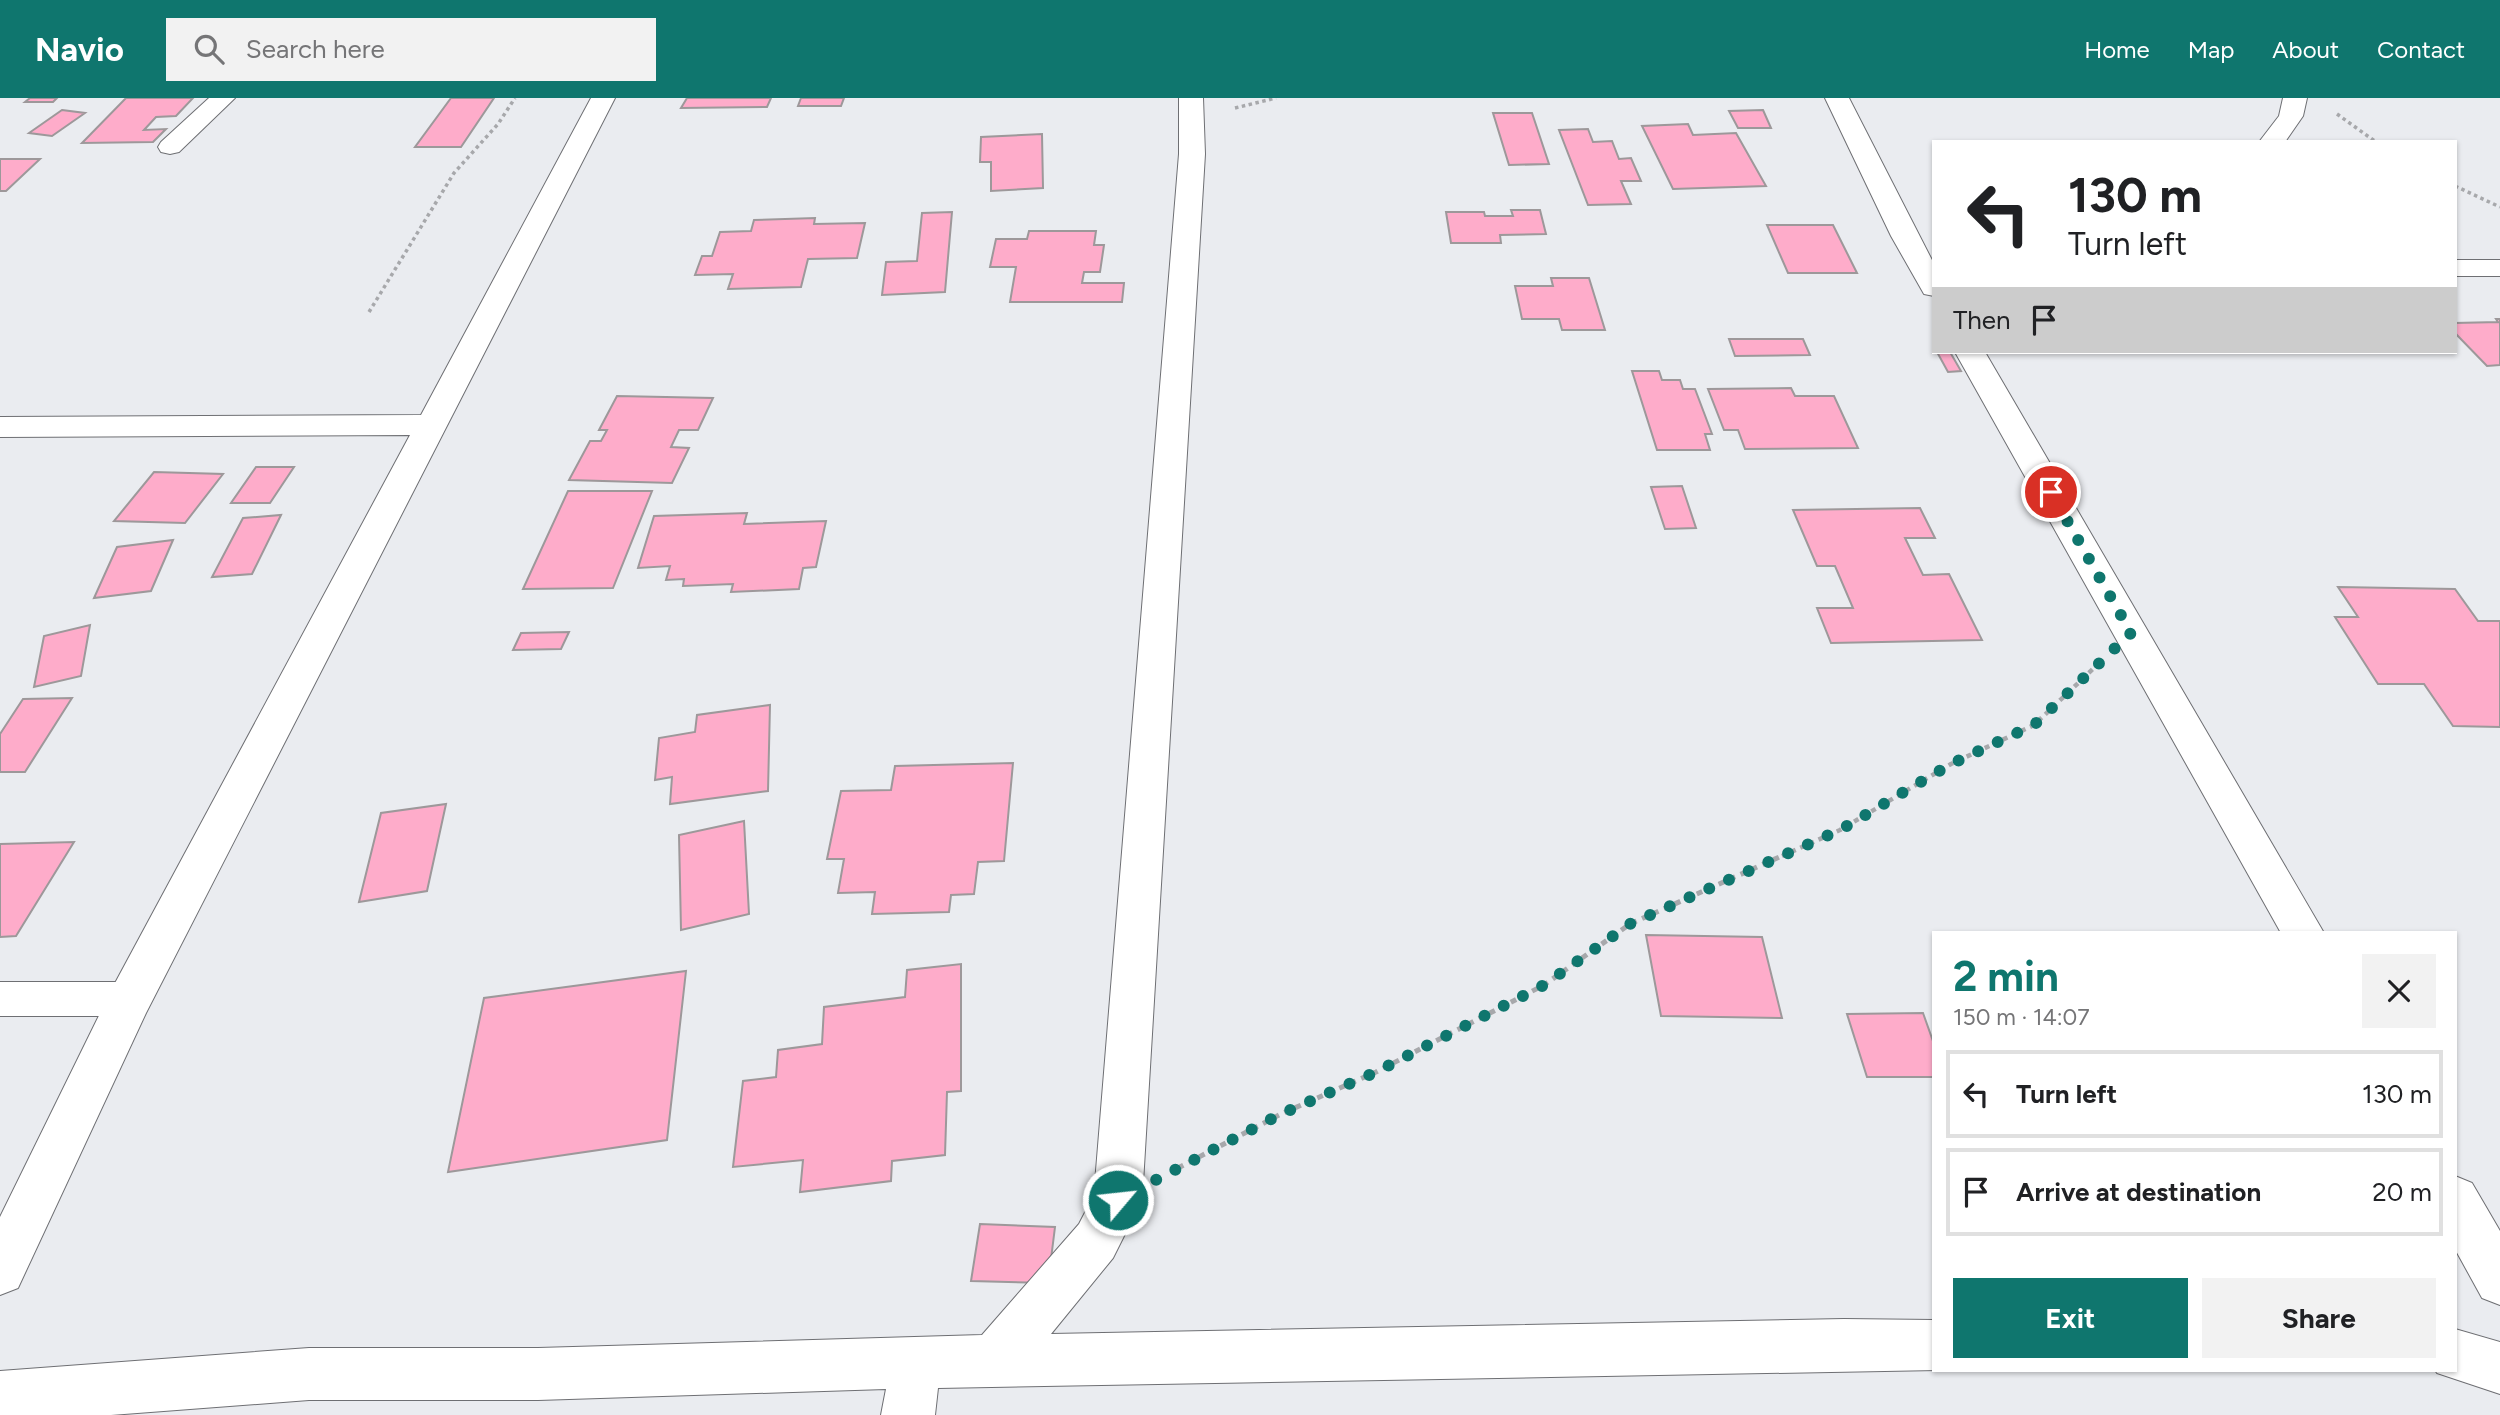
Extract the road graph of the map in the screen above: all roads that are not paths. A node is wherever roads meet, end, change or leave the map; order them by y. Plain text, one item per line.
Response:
1 (223, 98) edge
2 (603, 98) edge
3 (1191, 98) edge
4 (1837, 98) edge
5 (2295, 98) edge
6 (2272, 140) edge
7 (170, 147) dead end
8 (1904, 236) junction
9 (1932, 242) edge
10 (2457, 268) edge
11 (2500, 268) edge
12 (1932, 285) edge
13 (1971, 354) edge
14 (431, 425) junction
15 (0, 427) edge
16 (2302, 931) edge
17 (0, 999) edge
18 (130, 999) junction
19 (2457, 1204) edge
20 (0, 1270) edge
21 (2500, 1280) edge
22 (1932, 1346) edge
23 (2457, 1357) edge
24 (995, 1361) junction
25 (916, 1362) junction
26 (2500, 1368) edge
27 (0, 1398) edge
28 (908, 1415) edge

1 - 7 street
2 - 14 street
3 - 24 street
4 - 8 street
5 - 6 street
8 - 9 street
8 - 12 street
10 - 11 street
13 - 16 street
14 - 15 street
14 - 18 street
17 - 18 lane
18 - 20 street
19 - 21 street
22 - 24 street
23 - 26 street
24 - 25 street
25 - 27 street
25 - 28 street

